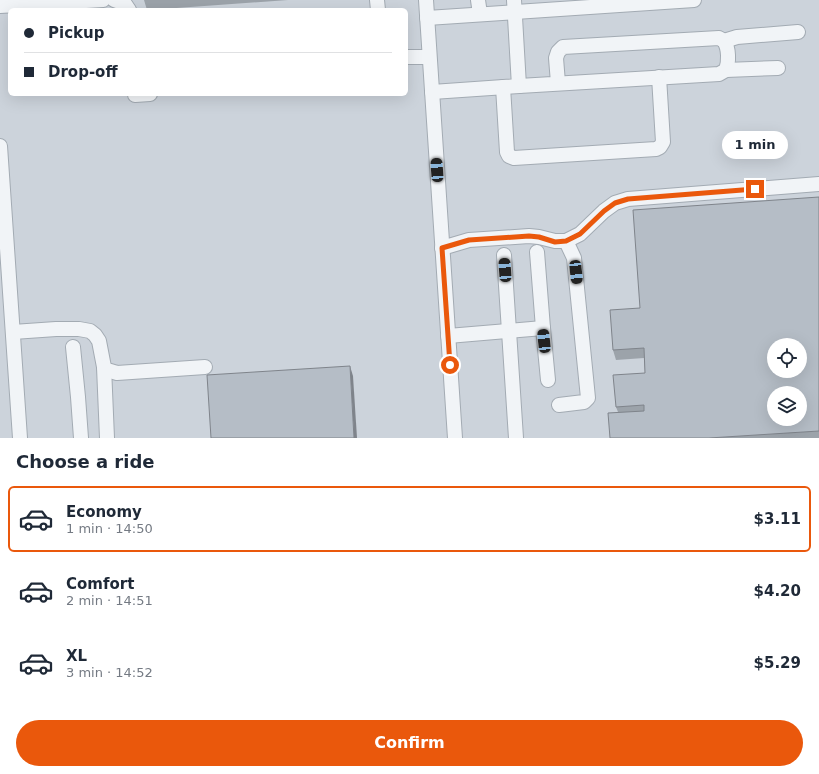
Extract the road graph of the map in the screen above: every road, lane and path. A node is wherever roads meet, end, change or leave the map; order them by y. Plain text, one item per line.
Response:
1 (103, 0) edge
2 (114, 0) edge
3 (426, 0) edge
4 (694, 0) edge
5 (0, 6) edge
6 (515, 6) edge
7 (479, 7) edge
8 (128, 8) edge
9 (427, 18) junction
10 (798, 32) dead end
11 (721, 39) junction
12 (408, 57) edge
13 (429, 57) junction
14 (778, 68) dead end
15 (726, 70) junction
16 (659, 77) junction
17 (558, 83) junction
18 (520, 86) junction
19 (503, 87) junction
20 (432, 92) junction
21 (0, 146) edge
22 (819, 184) edge
23 (566, 241) junction
24 (442, 248) junction
25 (537, 252) dead end
26 (504, 255) dead end
27 (543, 328) junction
28 (509, 330) junction
29 (12, 332) junction
30 (448, 336) junction
31 (73, 347) dead end
32 (205, 367) dead end
33 (104, 368) junction
34 (548, 380) dead end
35 (559, 406) dead end
36 (20, 438) edge
37 (81, 438) edge
38 (107, 438) edge
39 (455, 438) edge
40 (516, 438) edge

1 - 5 lane
2 - 8 lane
3 - 9 lane
4 - 6 lane
6 - 7 lane
6 - 18 lane
7 - 9 lane
9 - 13 lane
10 - 11 lane
11 - 15 lane
11 - 17 lane
12 - 13 lane
13 - 20 lane
14 - 15 lane
15 - 16 lane
16 - 17 lane
16 - 19 lane
17 - 18 lane
18 - 19 lane
19 - 20 lane
20 - 24 lane
21 - 29 lane
22 - 23 lane
23 - 24 lane
23 - 35 lane
24 - 30 lane
25 - 27 lane
26 - 28 lane
27 - 28 lane
27 - 34 lane
28 - 30 lane
28 - 40 lane
29 - 33 lane
29 - 36 lane
30 - 39 lane
31 - 37 lane
32 - 33 lane
33 - 38 lane

